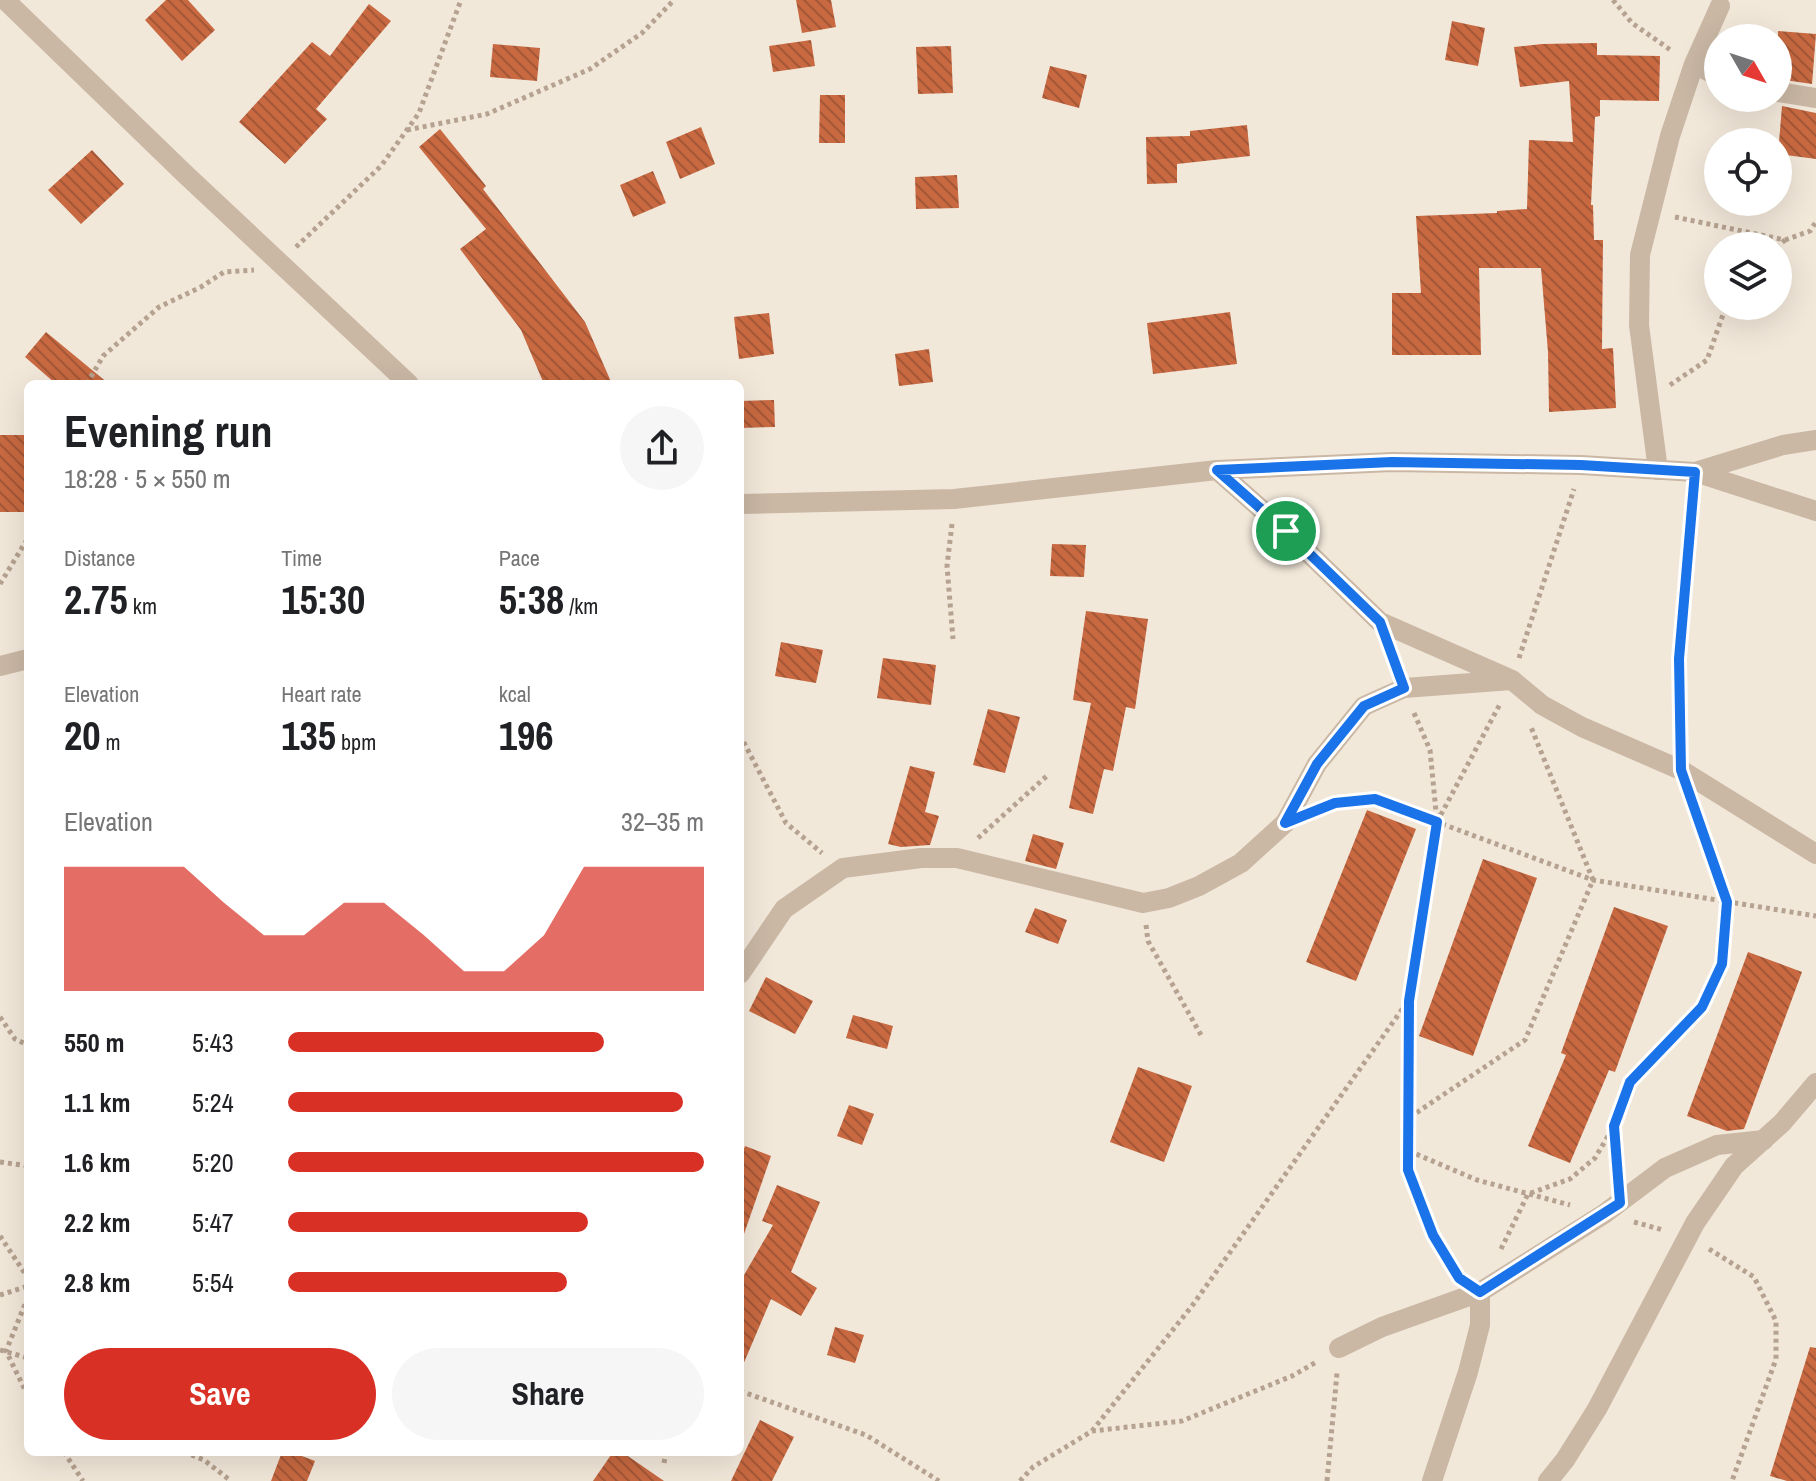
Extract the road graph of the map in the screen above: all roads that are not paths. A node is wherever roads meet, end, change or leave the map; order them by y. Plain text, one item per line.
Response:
1 (5, 0) edge
2 (1720, 6) dead end
3 (1694, 64) junction
4 (1704, 69) edge
5 (1792, 94) edge
6 (1816, 98) edge
7 (405, 380) edge
8 (1816, 440) edge
9 (1217, 470) junction
10 (1658, 470) junction
11 (1695, 472) junction
12 (744, 504) edge
13 (1816, 511) edge
14 (24, 660) edge
15 (0, 666) edge
16 (1512, 680) junction
17 (1816, 854) edge
18 (744, 968) edge
19 (1816, 1083) edge
20 (1764, 1140) junction
21 (1480, 1292) junction
22 (1339, 1348) road end
23 (1432, 1481) edge
24 (1548, 1481) edge

1 - 7 street
2 - 3 street
3 - 4 street
3 - 10 street
5 - 6 street
8 - 11 street
9 - 10 street
9 - 12 street
9 - 16 street
10 - 11 street
11 - 13 street
14 - 15 street
16 - 17 street
16 - 18 street
19 - 20 street
20 - 21 street
20 - 24 street
21 - 22 street
21 - 23 street

